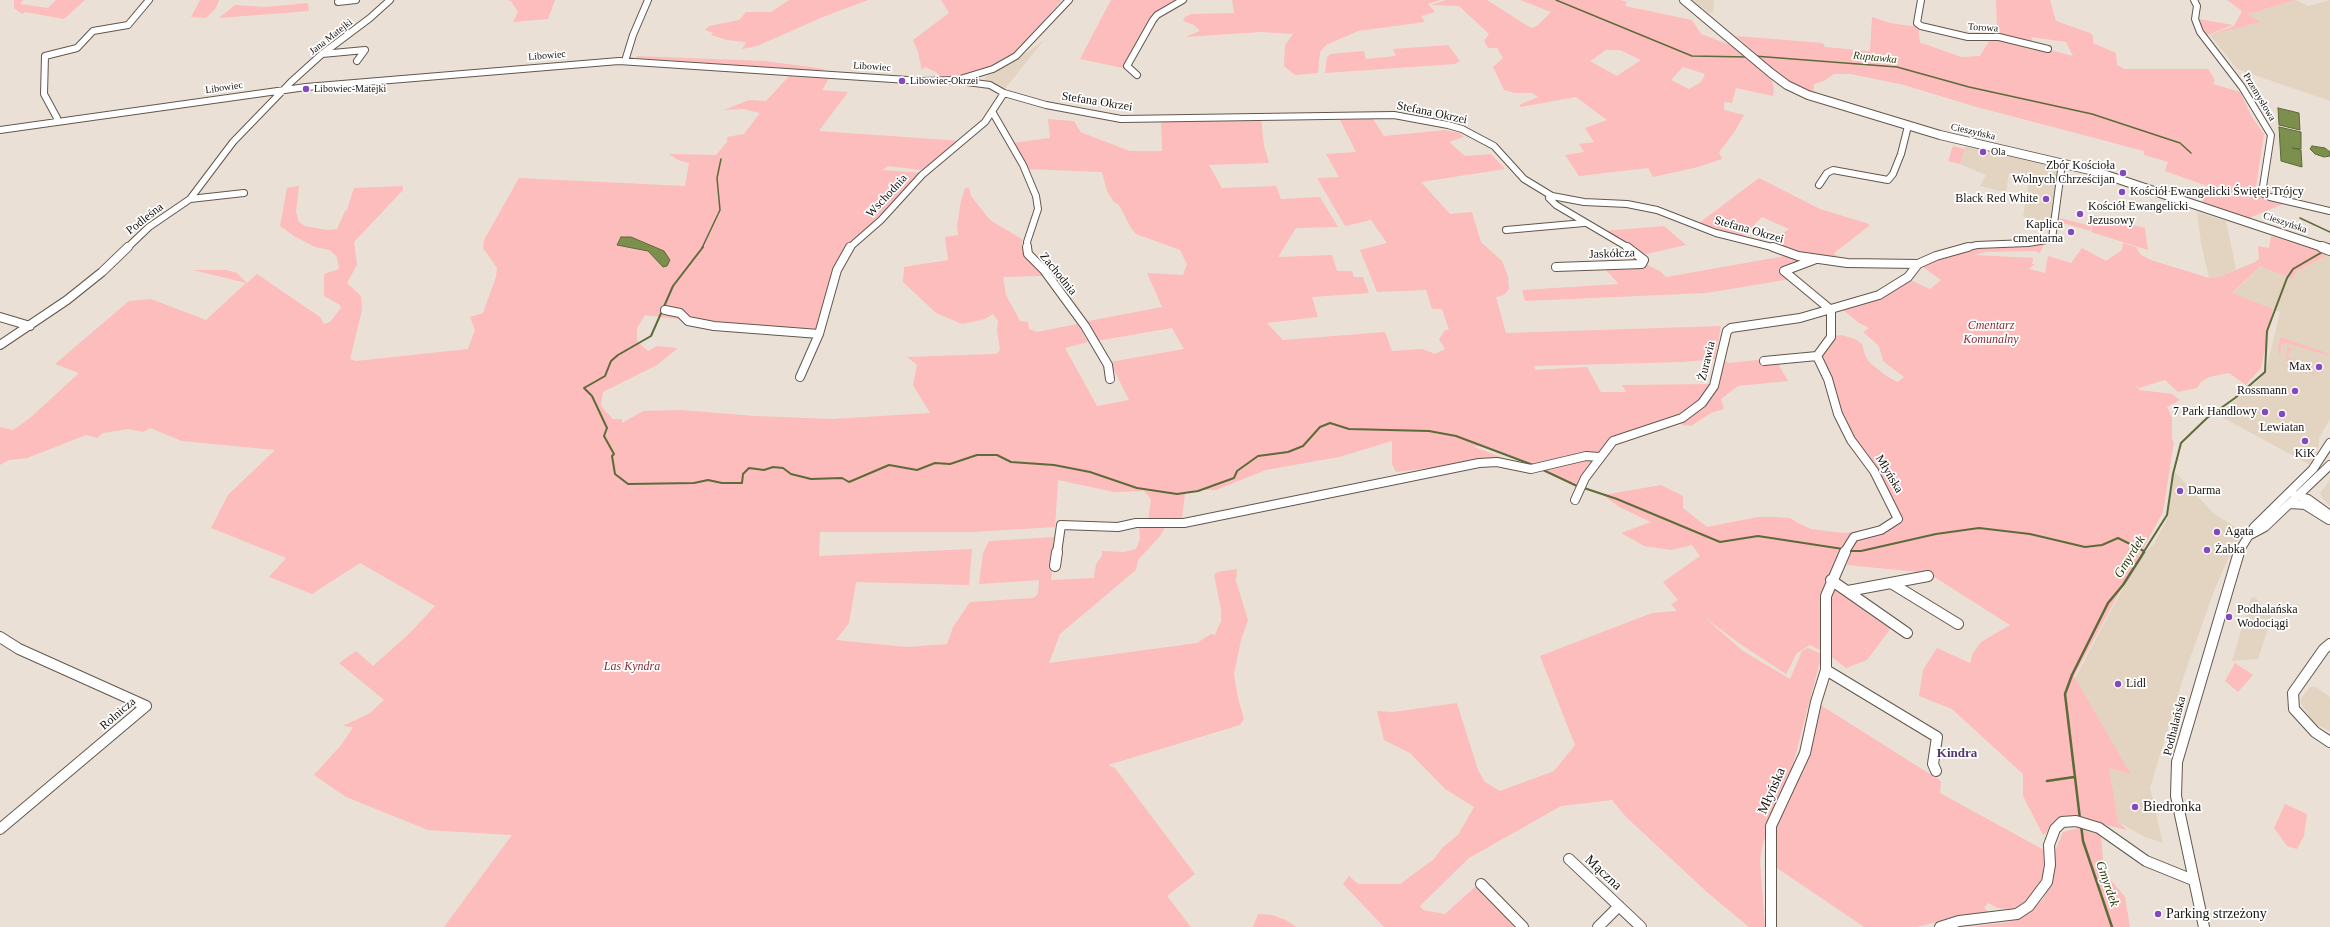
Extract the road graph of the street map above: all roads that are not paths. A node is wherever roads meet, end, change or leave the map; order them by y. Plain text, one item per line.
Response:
1 (150, 0) edge
2 (356, 0) edge
3 (390, 0) edge
4 (648, 0) edge
5 (1069, 0) edge
6 (1183, 0) edge
7 (1684, 0) edge
8 (1921, 0) edge
9 (2194, 0) edge
10 (338, 2) dead end
11 (2048, 49) dead end
12 (322, 54) junction
13 (357, 60) dead end
14 (625, 61) junction
15 (1137, 75) dead end
16 (962, 79) junction
17 (285, 90) junction
18 (1004, 93) junction
19 (993, 113) junction
20 (56, 122) junction
21 (1908, 126) junction
22 (1, 128) edge
23 (2062, 163) junction
24 (1819, 185) dead end
25 (244, 192) dead end
26 (1552, 196) junction
27 (190, 199) junction
28 (2330, 211) edge
29 (1584, 223) junction
30 (1506, 230) dead end
31 (2330, 250) edge
32 (1816, 259) junction
33 (1918, 264) junction
34 (1556, 267) dead end
35 (665, 310) dead end
36 (1831, 310) junction
37 (0, 317) edge
38 (30, 326) junction
39 (819, 334) junction
40 (0, 345) edge
41 (1817, 356) junction
42 (1764, 361) dead end
43 (800, 377) dead end
44 (1110, 379) dead end
45 (2330, 443) edge
46 (1599, 458) junction
47 (2330, 465) edge
48 (2309, 485) junction
49 (2295, 487) junction
50 (2286, 495) junction
51 (2298, 496) junction
52 (1575, 500) dead end
53 (2290, 504) junction
54 (2305, 505) junction
55 (2318, 505) junction
56 (2330, 515) edge
57 (2330, 521) edge
58 (2247, 537) junction
59 (1055, 566) dead end
60 (1928, 576) dead end
61 (1831, 580) junction
62 (1891, 583) junction
63 (1848, 591) junction
64 (1958, 624) dead end
65 (1907, 633) dead end
66 (0, 638) edge
67 (2330, 644) edge
68 (1826, 670) junction
69 (2330, 742) edge
70 (1936, 771) dead end
71 (0, 828) edge
72 (1569, 859) dead end
73 (2193, 880) junction
74 (1481, 884) dead end
75 (1619, 906) junction
76 (1523, 927) edge
77 (1598, 927) edge
78 (1641, 927) edge
79 (1771, 927) edge
80 (1940, 927) edge
81 (2204, 927) edge

1 - 20 street
2 - 10 street
3 - 12 street, Jana Matejki
4 - 14 street
5 - 16 street, Libowiec
6 - 15 street
7 - 21 main road, Cieszyńska
8 - 11 street, Torowa
9 - 28 street, Przemysłowa
12 - 13 street
12 - 17 street, Jana Matejki
14 - 16 street, Libowiec
14 - 17 street, Libowiec
16 - 18 street, Stefana Okrzei
17 - 20 street, Libowiec
17 - 27 street, Podleśna
18 - 19 street, Wschodnia
18 - 26 street, Stefana Okrzei
19 - 39 street, Wschodnia
19 - 44 street, Zachodnia
20 - 22 street, Libowiec
21 - 23 main road, Cieszyńska
21 - 24 street
23 - 31 main road, Cieszyńska
23 - 33 street, Stefana Okrzei
25 - 27 street
26 - 29 street, Jaskółcza
26 - 32 street, Stefana Okrzei
27 - 38 street, Podleśna
29 - 30 street
29 - 34 street, Jaskółcza
32 - 33 street, Stefana Okrzei
32 - 36 street
33 - 36 street, Stefana Okrzei
35 - 39 street
36 - 41 street
36 - 46 street, Żurawia
37 - 38 street
38 - 40 street, Podleśna
39 - 43 street, Wschodnia
41 - 42 street
41 - 61 street, Młyńska
45 - 49 street, Podhalańska
46 - 52 street, Żurawia
46 - 59 street
47 - 48 street
48 - 51 street
48 - 55 street
49 - 50 street, Podhalańska
49 - 51 street
50 - 51 street
50 - 58 street, Podhalańska
51 - 53 street
51 - 54 street
51 - 55 street
53 - 54 street
53 - 58 street
54 - 57 street
55 - 56 street
58 - 73 street, Podhalańska
60 - 62 street
61 - 63 street
61 - 68 street, Młyńska
62 - 63 street
62 - 64 street
63 - 65 street
66 - 71 street, Rolnicza
67 - 69 street
68 - 70 street
68 - 79 street, Młyńska
72 - 75 street, Mączna
73 - 80 street
73 - 81 street, Podhalańska
74 - 76 street
75 - 77 street, Mączna
75 - 78 street, Mączna

